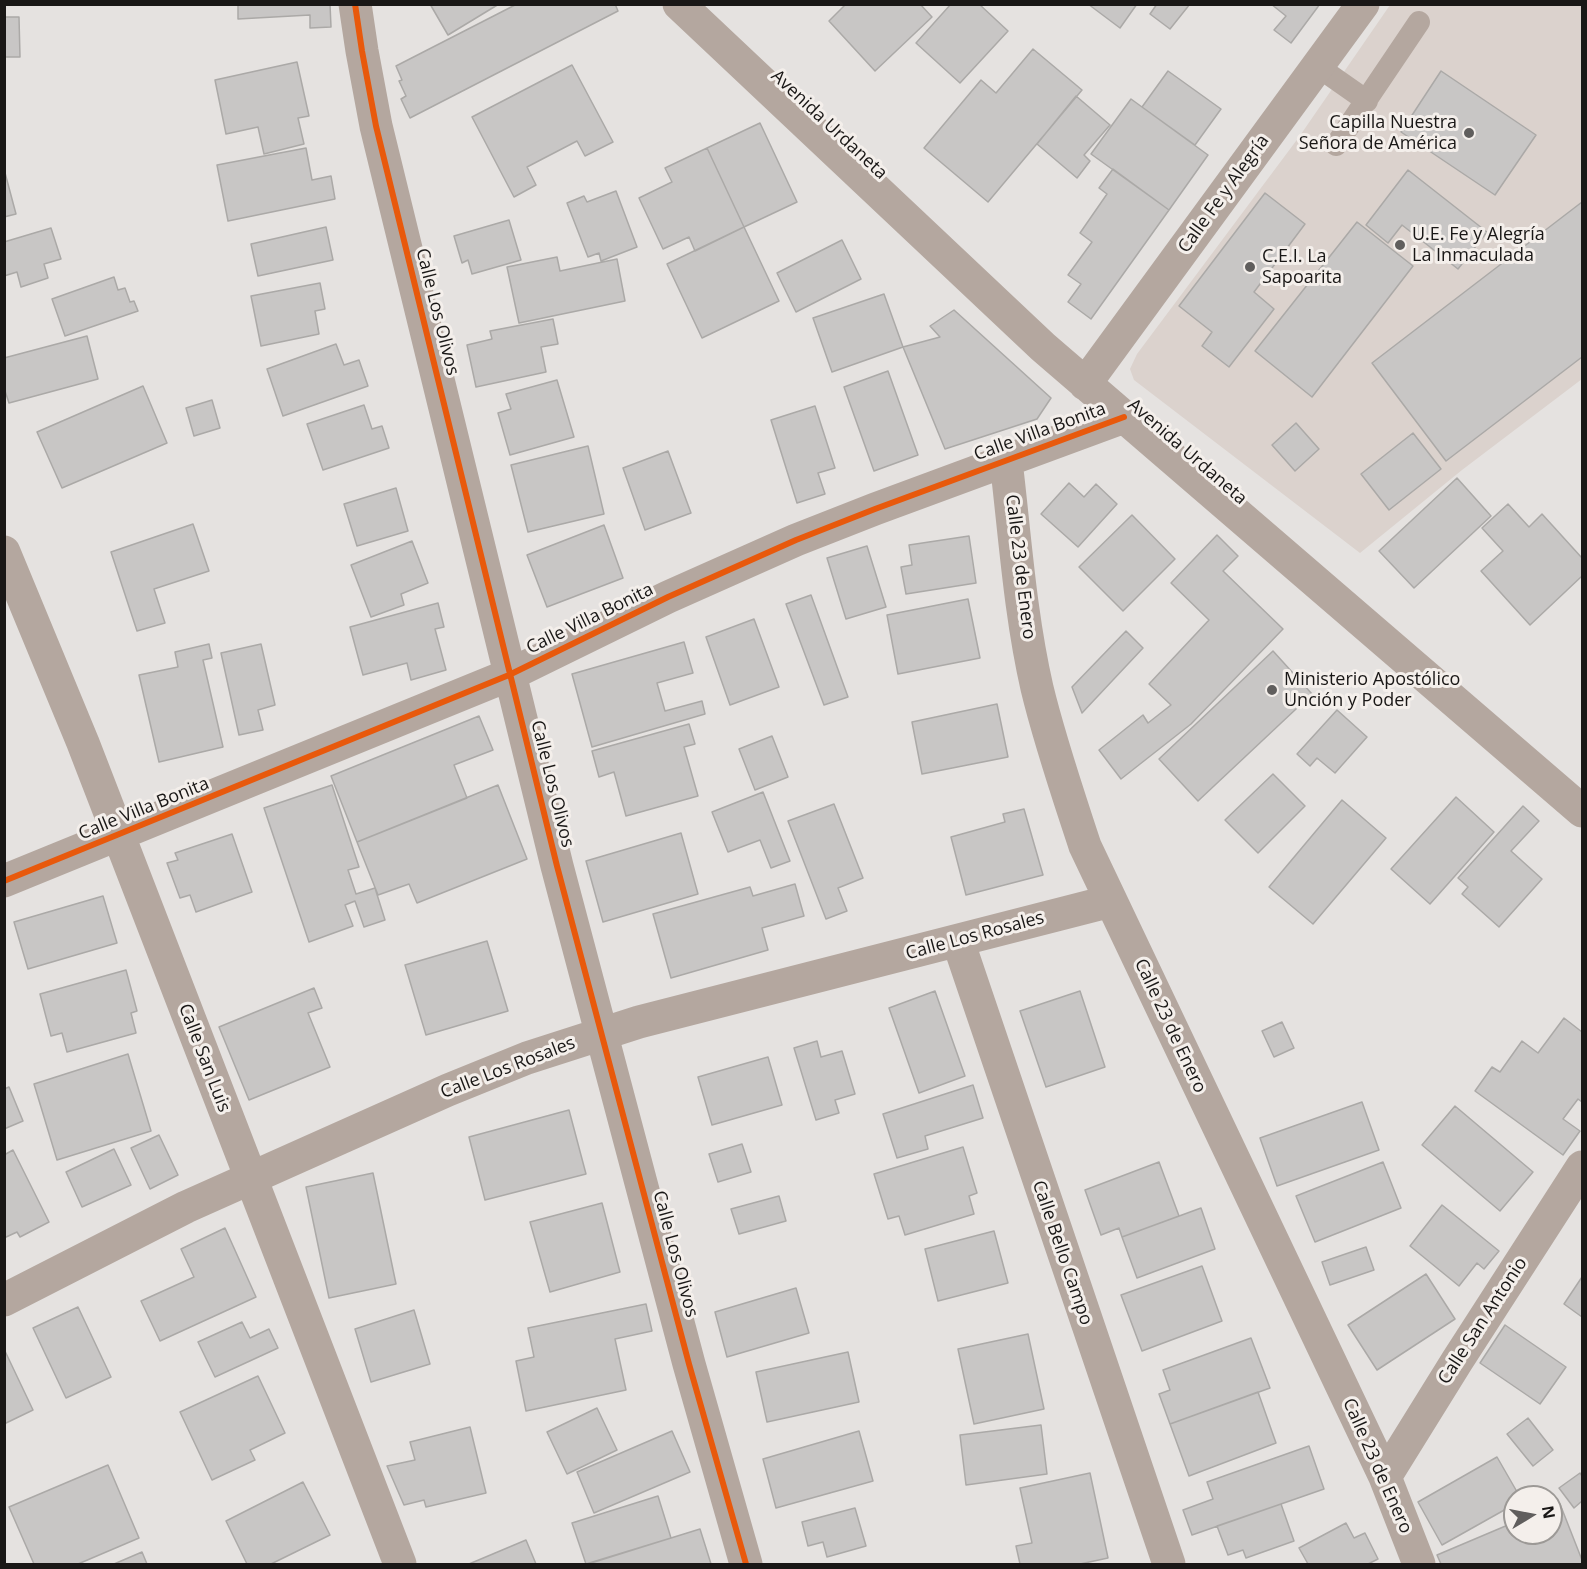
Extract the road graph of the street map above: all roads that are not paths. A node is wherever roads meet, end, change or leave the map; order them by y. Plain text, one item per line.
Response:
1 (355, 4) edge
2 (679, 4) edge
3 (1363, 4) edge
4 (1419, 22) dead end
5 (1317, 66) junction
6 (1366, 101) junction
7 (1336, 145) dead end
8 (1085, 384) junction
9 (1124, 417) junction
10 (1006, 461) junction
11 (4, 552) edge
12 (509, 675) junction
13 (1582, 811) edge
14 (119, 836) junction
15 (4, 881) edge
16 (1111, 901) junction
17 (958, 941) junction
18 (602, 1034) junction
19 (1582, 1167) edge
20 (250, 1178) junction
21 (4, 1300) edge
22 (1385, 1477) junction
23 (400, 1564) edge
24 (746, 1564) edge
25 (1169, 1564) edge
26 (1419, 1564) edge

1 - 12 street, Calle Los Olivos
2 - 8 street, Avenida Urdaneta
3 - 5 street, Calle Fe y Alegría
4 - 6 lane
5 - 6 lane
5 - 8 street, Calle Fe y Alegría
6 - 7 lane
8 - 9 street, Avenida Urdaneta
9 - 10 street, Calle Villa Bonita
9 - 13 street, Avenida Urdaneta
10 - 12 street, Calle Villa Bonita
10 - 16 street, Calle 23 de Enero
11 - 14 street, Calle San Luis
12 - 14 street, Calle Villa Bonita
12 - 18 street, Calle Los Olivos
14 - 15 street, Calle Villa Bonita
14 - 20 street, Calle San Luis
16 - 17 street, Calle Los Rosales
16 - 22 street, Calle 23 de Enero
17 - 18 street, Calle Los Rosales
17 - 25 street, Calle Bello Campo
18 - 20 street, Calle Los Rosales
18 - 24 street, Calle Los Olivos
19 - 22 street, Calle San Antonio
20 - 21 street, Calle Los Rosales
20 - 23 street, Calle San Luis
22 - 26 street, Calle 23 de Enero

